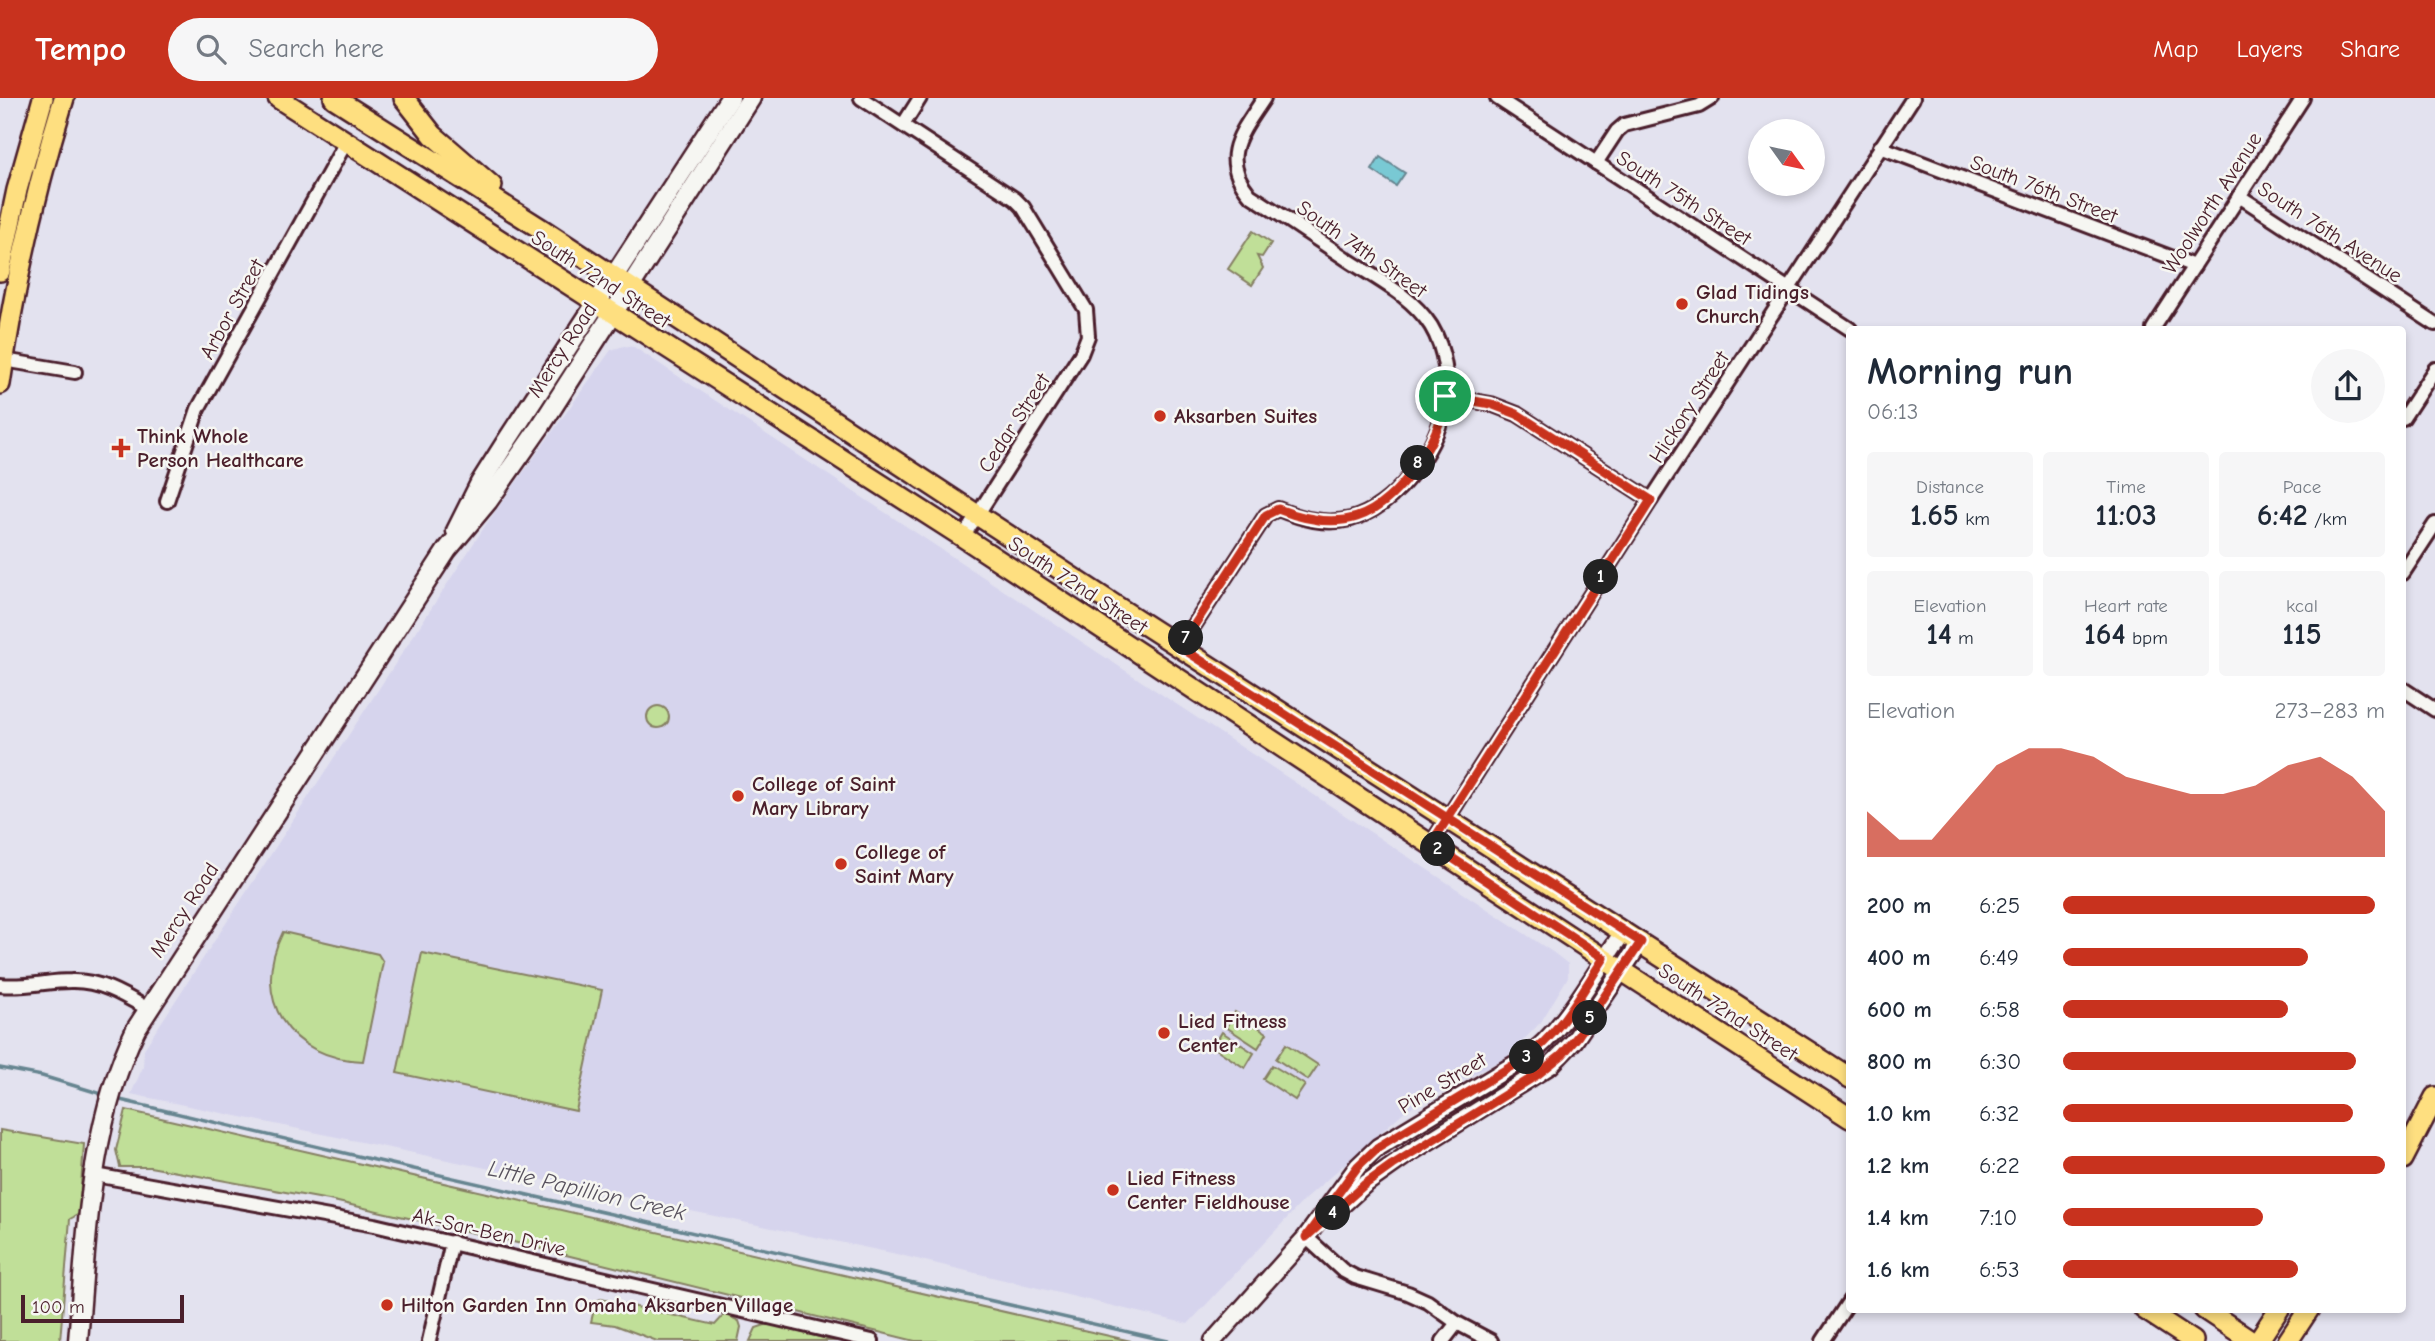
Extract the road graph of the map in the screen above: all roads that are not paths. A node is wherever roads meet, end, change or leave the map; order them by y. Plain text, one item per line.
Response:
1 (43, 98) edge
2 (64, 98) edge
3 (278, 98) edge
4 (334, 98) edge
5 (404, 98) edge
6 (730, 98) edge
7 (751, 98) edge
8 (861, 98) edge
9 (920, 98) edge
10 (1264, 98) edge
11 (1497, 98) edge
12 (1712, 98) edge
13 (1913, 98) edge
14 (2303, 98) edge
15 (903, 125) junction
16 (346, 142) junction
17 (1880, 148) junction
18 (1596, 163) junction
19 (2239, 196) junction
20 (543, 230) junction
21 (2193, 266) junction
22 (0, 271) edge
23 (622, 282) junction
24 (1788, 289) junction
25 (605, 308) junction
26 (2435, 324) edge
27 (1846, 326) edge
28 (2155, 326) edge
29 (1, 359) edge
30 (2435, 369) edge
31 (75, 372) dead end
32 (0, 384) edge
33 (1445, 396) junction
34 (2406, 413) edge
35 (1651, 500) junction
36 (167, 501) dead end
37 (978, 515) junction
38 (2435, 524) edge
39 (964, 537) junction
40 (2406, 568) edge
41 (1180, 647) junction
42 (2406, 691) edge
43 (2435, 710) edge
44 (1448, 817) junction
45 (1431, 844) junction
46 (1623, 931) junction
47 (1641, 942) junction
48 (1604, 958) junction
49 (1621, 970) junction
50 (0, 985) edge
51 (148, 1009) junction
52 (1846, 1075) edge
53 (2435, 1095) edge
54 (1846, 1115) edge
55 (2406, 1129) edge
56 (2406, 1153) edge
57 (95, 1175) junction
58 (1306, 1237) junction
59 (452, 1242) junction
60 (1846, 1307) edge
61 (2150, 1313) edge
62 (2210, 1313) edge
63 (2276, 1313) edge
64 (2306, 1313) edge
65 (1457, 1323) junction
66 (1827, 1340) edge
67 (78, 1341) edge
68 (429, 1341) edge
69 (872, 1341) edge
70 (1213, 1341) edge
71 (1443, 1341) edge
72 (1491, 1341) edge
73 (2193, 1341) edge
74 (2252, 1341) edge
75 (2258, 1341) edge
76 (2288, 1341) edge

1 - 22 main road
2 - 29 main road
3 - 16 main road, South 72nd Street
4 - 20 main road, South 72nd Street
5 - 20 main road
6 - 23 main road, Mercy Road
7 - 23 main road, Mercy Road
8 - 15 street
9 - 15 street
10 - 33 street, South 74th Street
11 - 18 street, South 75th Street
12 - 18 street
13 - 17 street, Hickory Street
14 - 19 street, Woolworth Avenue
15 - 37 street, Cedar Street
16 - 25 main road, South 72nd Street
16 - 36 street, Arbor Street
17 - 21 street, South 76th Street
17 - 24 street, Hickory Street
18 - 24 street, South 75th Street
19 - 21 street, Woolworth Avenue
19 - 26 street, South 76th Avenue
20 - 23 main road, South 72nd Street
21 - 28 street, Woolworth Avenue
23 - 25 main road, Mercy Road
23 - 37 main road, South 72nd Street
24 - 27 street, South 75th Street
24 - 35 street, Hickory Street
25 - 39 main road, South 72nd Street
25 - 51 main road, Mercy Road
29 - 31 street
29 - 32 main road
30 - 34 street
33 - 35 street
33 - 41 street, South 74th Street
35 - 44 street, Hickory Street
37 - 39 street, Cedar Street
37 - 41 main road, South 72nd Street
38 - 40 street
39 - 45 main road, South 72nd Street
41 - 44 main road, South 72nd Street
42 - 43 street
44 - 45 street, Hickory Street
44 - 46 main road, South 72nd Street
45 - 48 main road, South 72nd Street
46 - 47 main road, South 72nd Street
46 - 48 street, Pine Street
47 - 49 street, Pine Street
47 - 52 main road, South 72nd Street
48 - 49 main road, South 72nd Street
48 - 58 street, Pine Street
49 - 54 main road, South 72nd Street
49 - 58 street, Pine Street
50 - 51 street
51 - 57 main road, Mercy Road
53 - 55 main road
53 - 56 main road
57 - 59 street, Ak-Sar-Ben Drive
57 - 67 main road, Mercy Road
58 - 65 street
58 - 70 street, Pine Street
59 - 68 street
59 - 69 street, Ak-Sar-Ben Drive
60 - 66 street
61 - 73 main road
62 - 74 main road
63 - 75 main road
64 - 76 main road
65 - 71 street
65 - 72 street

